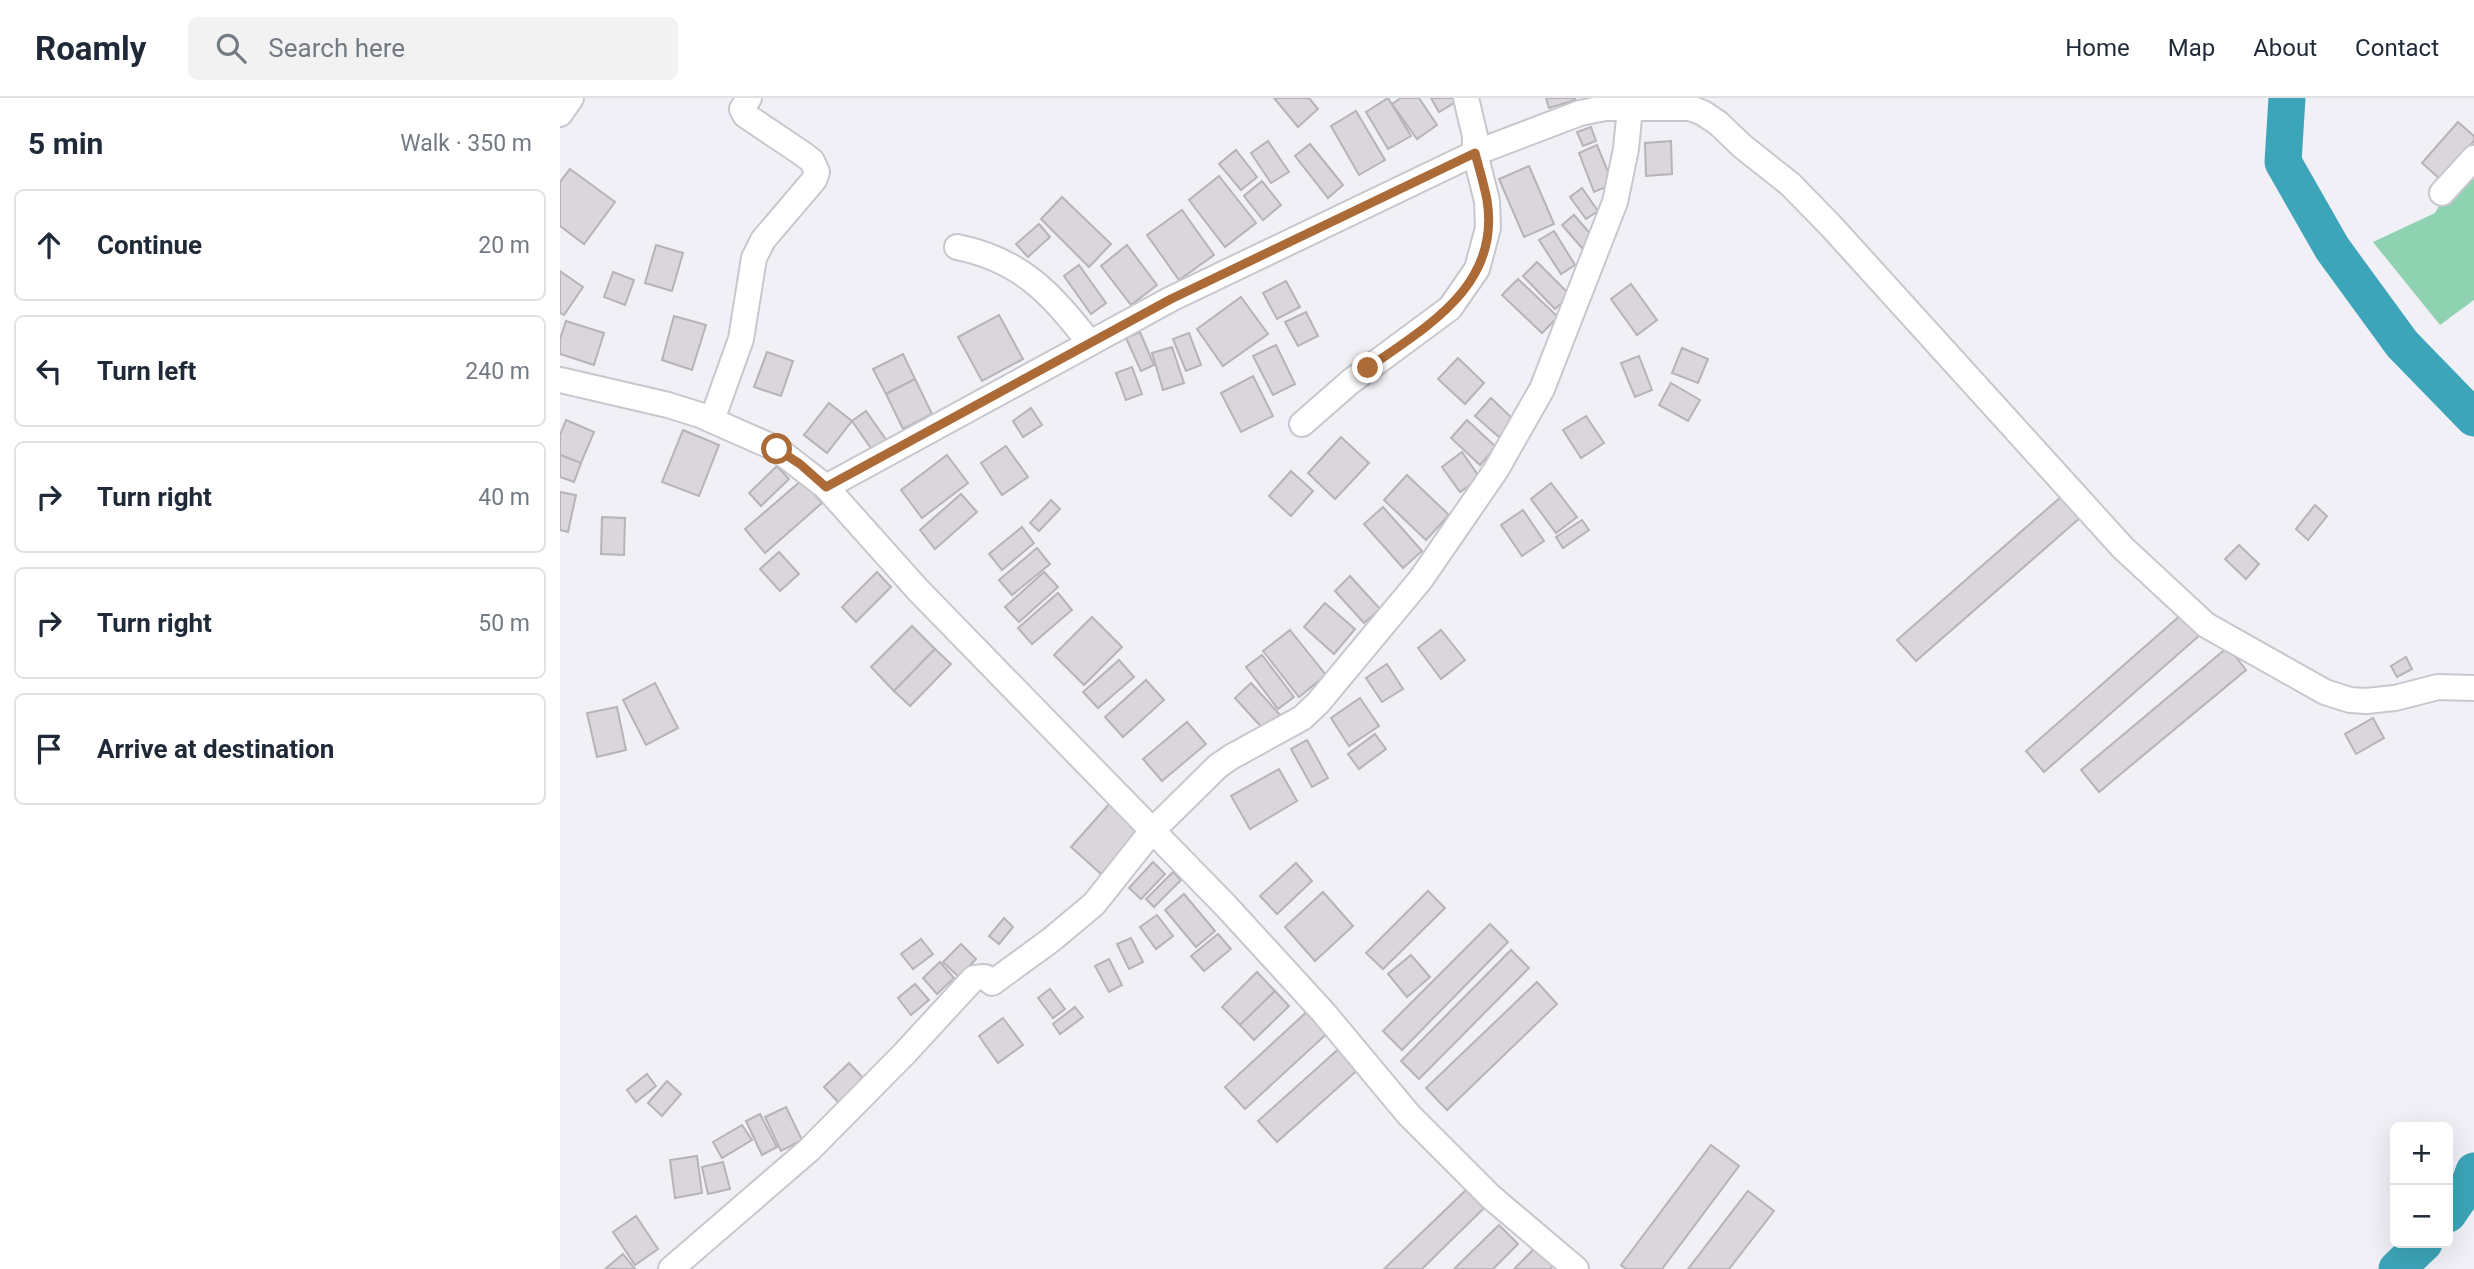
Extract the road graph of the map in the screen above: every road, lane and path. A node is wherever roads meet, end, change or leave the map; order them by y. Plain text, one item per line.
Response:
1 (572, 98) edge
2 (749, 98) edge
3 (1466, 98) edge
4 (1629, 103) edge
5 (560, 114) edge
6 (1475, 153) junction
7 (2474, 158) edge
8 (2442, 193) dead end
9 (957, 247) dead end
10 (1090, 343) junction
11 (560, 380) edge
12 (712, 420) junction
13 (1302, 424) dead end
14 (826, 487) junction
15 (2474, 688) edge
16 (1152, 831) junction
17 (671, 1269) edge
18 (1576, 1269) edge

1 - 5 street
2 - 12 street
3 - 6 street
4 - 6 street
4 - 15 street
4 - 16 street
6 - 10 street
6 - 13 street
7 - 8 street
9 - 10 street
10 - 14 street
11 - 12 street
12 - 14 street
14 - 16 street
16 - 17 street
16 - 18 street

